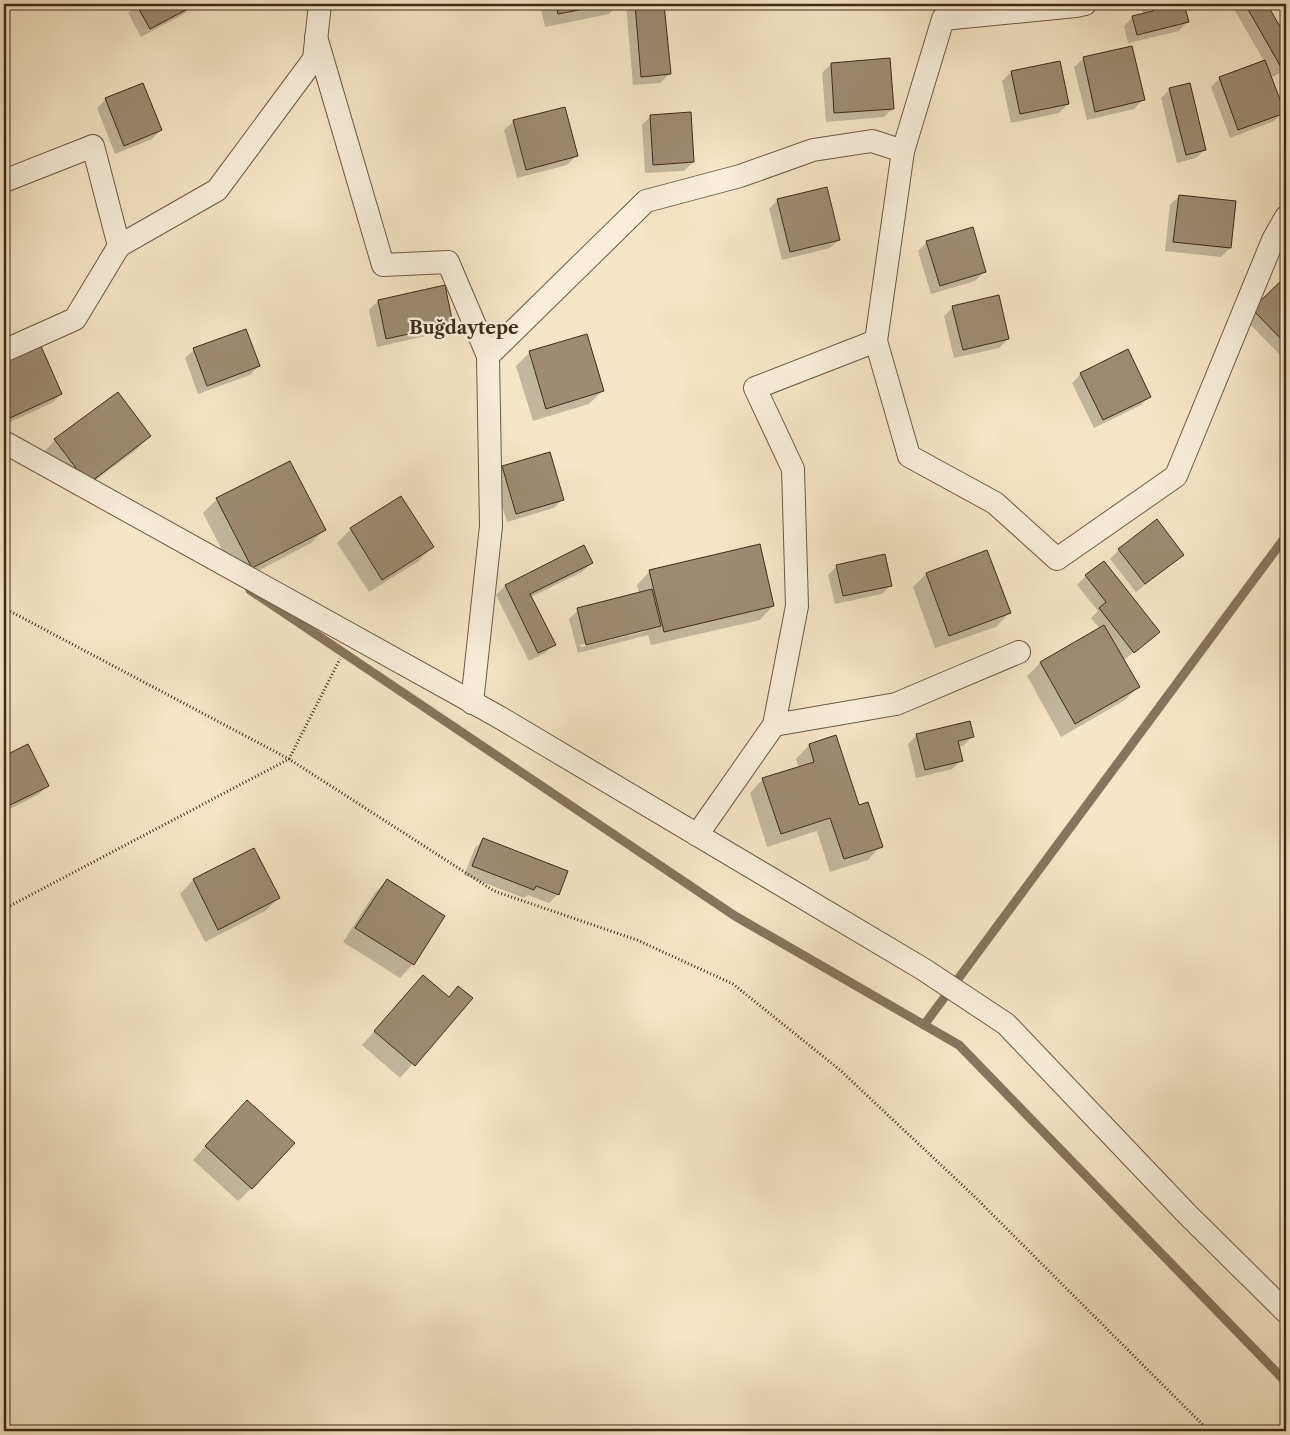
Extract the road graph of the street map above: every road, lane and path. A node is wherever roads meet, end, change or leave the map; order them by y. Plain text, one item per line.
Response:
1 (320, 4) edge
2 (1085, 4) edge
3 (316, 37) junction
4 (903, 151) junction
5 (4, 180) edge
6 (1286, 217) edge
7 (120, 246) junction
8 (876, 341) junction
9 (4, 348) edge
10 (488, 356) junction
11 (4, 442) edge
12 (4, 608) edge
13 (352, 636) junction
14 (1019, 652) dead end
15 (472, 703) junction
16 (774, 724) junction
17 (289, 759) junction
18 (697, 835) junction
19 (4, 908) edge
20 (1286, 1312) edge
21 (1208, 1431) edge

1 - 3 street
2 - 4 street
3 - 7 street
3 - 10 street
4 - 8 street
4 - 10 street
5 - 7 street
6 - 8 street
7 - 9 street
8 - 16 street
10 - 15 street
11 - 13 street
12 - 17 path
13 - 15 street
13 - 17 path
14 - 16 street
15 - 18 street
16 - 18 street
17 - 19 path
17 - 21 path
18 - 20 street

